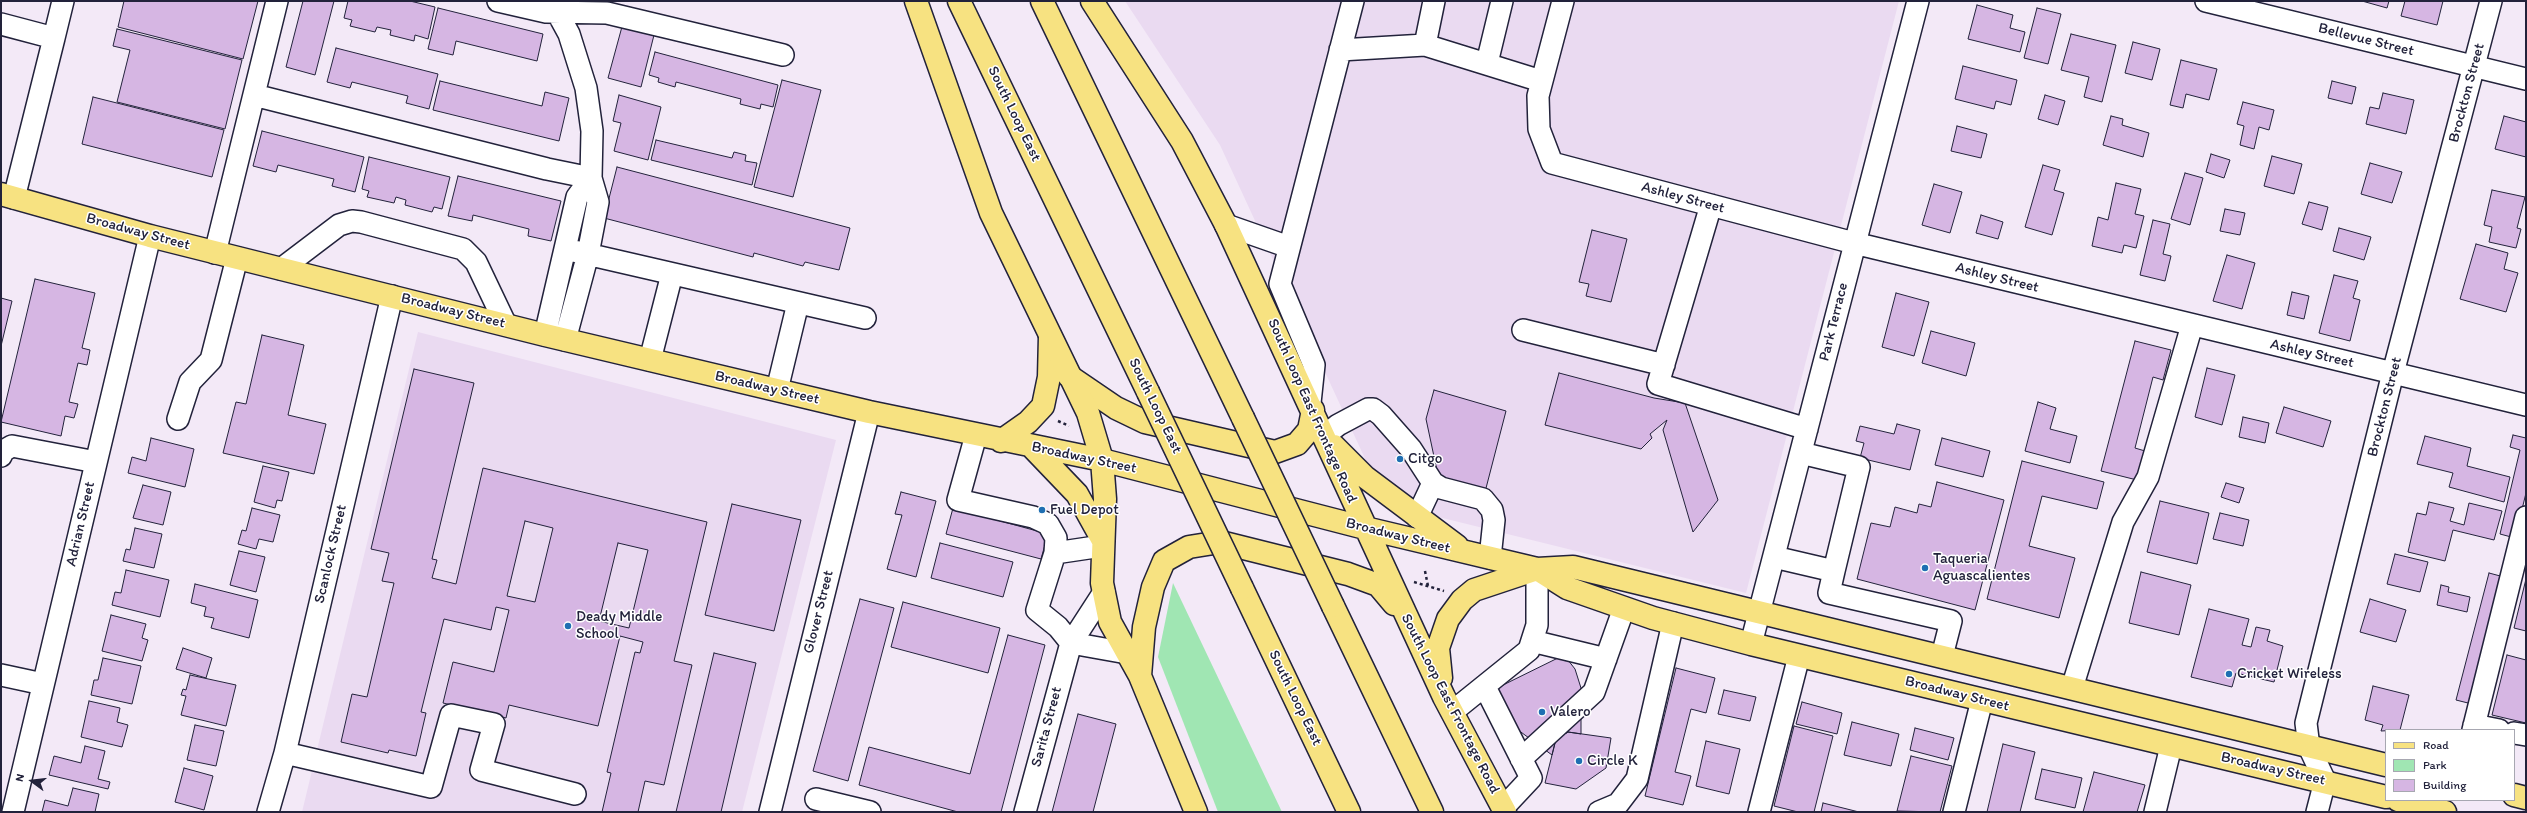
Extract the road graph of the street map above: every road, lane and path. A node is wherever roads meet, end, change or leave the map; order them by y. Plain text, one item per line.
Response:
1 (63, 1) edge
2 (277, 1) edge
3 (498, 1) edge
4 (916, 1) edge
5 (959, 1) edge
6 (1042, 1) edge
7 (1092, 1) edge
8 (1353, 1) edge
9 (1434, 1) edge
10 (1502, 1) edge
11 (1563, 1) edge
12 (1918, 1) edge
13 (2206, 1) edge
14 (2491, 1) edge
15 (554, 7) edge
16 (1, 24) edge
17 (54, 38) junction
18 (1424, 45) junction
19 (1340, 50) junction
20 (783, 55) dead end
21 (1487, 63) junction
22 (2475, 66) junction
23 (2526, 79) edge
24 (1542, 81) junction
25 (254, 95) junction
26 (591, 178) junction
27 (8, 196) edge
28 (1711, 206) junction
29 (1226, 225) junction
30 (150, 236) junction
31 (1854, 244) junction
32 (1288, 248) junction
33 (565, 249) junction
34 (216, 253) junction
35 (588, 254) junction
36 (237, 258) junction
37 (281, 269) junction
38 (672, 274) junction
39 (392, 296) junction
40 (798, 303) junction
41 (865, 318) dead end
42 (506, 325) junction
43 (2192, 325) junction
44 (1523, 330) dead end
45 (1050, 336) junction
46 (555, 338) junction
47 (650, 360) junction
48 (1664, 365) junction
49 (2393, 373) junction
50 (1070, 376) junction
51 (777, 390) junction
52 (1311, 406) junction
53 (2526, 406) edge
54 (868, 412) junction
55 (178, 419) dead end
56 (1055, 420) dead end
57 (1807, 429) junction
58 (1070, 430) dead end
59 (976, 435) junction
60 (1324, 436) junction
61 (1001, 441) junction
62 (1032, 446) junction
63 (1801, 453) junction
64 (1, 456) edge
65 (1102, 460) junction
66 (96, 462) junction
67 (1433, 483) junction
68 (1418, 517) junction
69 (2526, 517) edge
70 (1365, 528) junction
71 (1102, 543) junction
72 (1466, 552) junction
73 (1055, 553) junction
74 (1774, 557) junction
75 (1490, 558) junction
76 (2520, 564) edge
77 (1537, 569) junction
78 (1425, 571) dead end
79 (1834, 571) junction
80 (1410, 581) dead end
81 (1428, 586) junction
82 (1104, 592) junction
83 (1447, 592) dead end
84 (1624, 608) junction
85 (1760, 611) junction
86 (1674, 623) junction
87 (1410, 626) junction
88 (1532, 641) junction
89 (1071, 643) junction
90 (1751, 644) junction
91 (1127, 653) junction
92 (1799, 656) junction
93 (1942, 656) junction
94 (1606, 659) junction
95 (1, 675) edge
96 (1140, 676) junction
97 (43, 684) junction
98 (1485, 687) junction
99 (2072, 688) junction
100 (1982, 700) junction
101 (1448, 704) junction
102 (2474, 727) edge
103 (2491, 729) edge
104 (2515, 733) edge
105 (2526, 735) edge
106 (2171, 746) junction
107 (2309, 747) junction
108 (285, 753) junction
109 (1521, 759) junction
110 (2385, 765) edge
111 (2325, 781) junction
112 (575, 794) dead end
113 (2515, 795) edge
114 (2385, 797) edge
115 (2526, 798) edge
116 (816, 799) dead end
117 (2402, 801) edge
118 (1504, 810) edge
119 (13, 812) edge
120 (268, 812) edge
121 (770, 812) edge
122 (870, 812) edge
123 (1025, 812) edge
124 (1196, 812) edge
125 (1350, 812) edge
126 (1432, 812) edge
127 (1599, 812) edge
128 (1759, 812) edge
129 (1954, 812) edge
130 (2155, 812) edge
131 (2317, 812) edge
132 (2445, 812) edge

1 - 17 street
2 - 25 street
3 - 15 street
4 - 45 main road
5 - 125 main road, South Loop East, bridge
6 - 126 main road, bridge
7 - 29 main road, South Loop East Frontage Road
8 - 19 street
9 - 18 street
10 - 21 street
11 - 24 street
12 - 31 street, Park Terrace
13 - 22 street, Bellevue Street
14 - 22 street, Brockton Street
15 - 20 street
15 - 26 street
16 - 17 street
17 - 27 street
18 - 19 street
18 - 21 street
19 - 32 street
21 - 24 street
22 - 23 street, Bellevue Street
22 - 49 street, Brockton Street
24 - 28 street, Ashley Street
25 - 26 street
25 - 34 street
26 - 33 street
26 - 35 street
27 - 30 main road, Broadway Street
28 - 31 street, Ashley Street
28 - 48 street
29 - 32 street
29 - 52 main road, South Loop East Frontage Road
30 - 34 main road, Broadway Street
30 - 66 street, Adrian Street
31 - 43 street, Ashley Street
31 - 57 street, Park Terrace
32 - 52 street
33 - 35 street
33 - 46 street
34 - 36 main road, Broadway Street
35 - 38 street
35 - 46 street
36 - 37 main road, Broadway Street
36 - 55 street
37 - 39 main road, Broadway Street
37 - 42 street
38 - 40 street
38 - 47 street
39 - 42 main road, Broadway Street
39 - 108 street, Scanlock Street
40 - 41 street
40 - 51 street
42 - 46 main road, Broadway Street
43 - 49 street, Ashley Street
43 - 99 street
44 - 48 street
45 - 50 main road
45 - 61 main road
46 - 47 main road, Broadway Street
47 - 51 main road, Broadway Street
48 - 57 street
49 - 53 street, Ashley Street
49 - 107 street, Brockton Street
50 - 52 main road
50 - 65 main road
51 - 54 main road, Broadway Street
52 - 60 main road, South Loop East Frontage Road
54 - 59 main road, Broadway Street
54 - 121 street, Glover Street
56 - 58 path
57 - 63 street, Park Terrace
59 - 61 main road, Broadway Street
59 - 73 street
60 - 67 street
60 - 68 main road
60 - 70 main road, South Loop East Frontage Road
61 - 62 main road, Broadway Street
62 - 65 main road, Broadway Street
62 - 71 main road
63 - 74 street, Park Terrace
63 - 79 street
64 - 66 street
65 - 70 main road, Broadway Street
65 - 71 main road
66 - 97 street, Adrian Street
67 - 68 street
67 - 75 street
68 - 72 main road
69 - 76 street
70 - 72 main road, Broadway Street
70 - 87 main road, South Loop East Frontage Road
71 - 73 street
71 - 82 main road
72 - 75 main road, Broadway Street
73 - 89 street
74 - 79 street
74 - 85 street, Park Terrace
75 - 77 main road, Broadway Street
76 - 102 street
77 - 84 main road, Broadway Street
77 - 85 main road, Broadway Street
77 - 88 street
77 - 101 main road
78 - 81 path
79 - 93 street
80 - 81 path
81 - 83 path
82 - 89 street, Sarita Street
82 - 91 main road
84 - 86 main road, Broadway Street
84 - 94 street
85 - 90 street, Park Terrace
85 - 93 main road, Broadway Street
86 - 90 main road, Broadway Street
86 - 127 street
87 - 96 main road
87 - 101 main road, South Loop East Frontage Road
88 - 94 street
88 - 98 street
89 - 91 street
89 - 123 street, Sarita Street
90 - 92 main road, Broadway Street
91 - 96 main road
92 - 100 main road, Broadway Street
92 - 128 street
93 - 99 main road, Broadway Street
94 - 109 street
95 - 97 street
96 - 124 main road
97 - 119 street, Adrian Street
98 - 101 street
98 - 109 street
99 - 107 main road, Broadway Street
100 - 106 main road, Broadway Street
100 - 129 street
101 - 118 main road, South Loop East Frontage Road
102 - 103 street
104 - 105 street
106 - 111 main road, Broadway Street
106 - 130 street
107 - 110 main road, Broadway Street
107 - 111 street, Brockton Street
108 - 112 street
108 - 120 street, Scanlock Street
109 - 118 street
111 - 114 main road, Broadway Street
111 - 131 street
113 - 115 main road
116 - 122 street
117 - 132 main road

